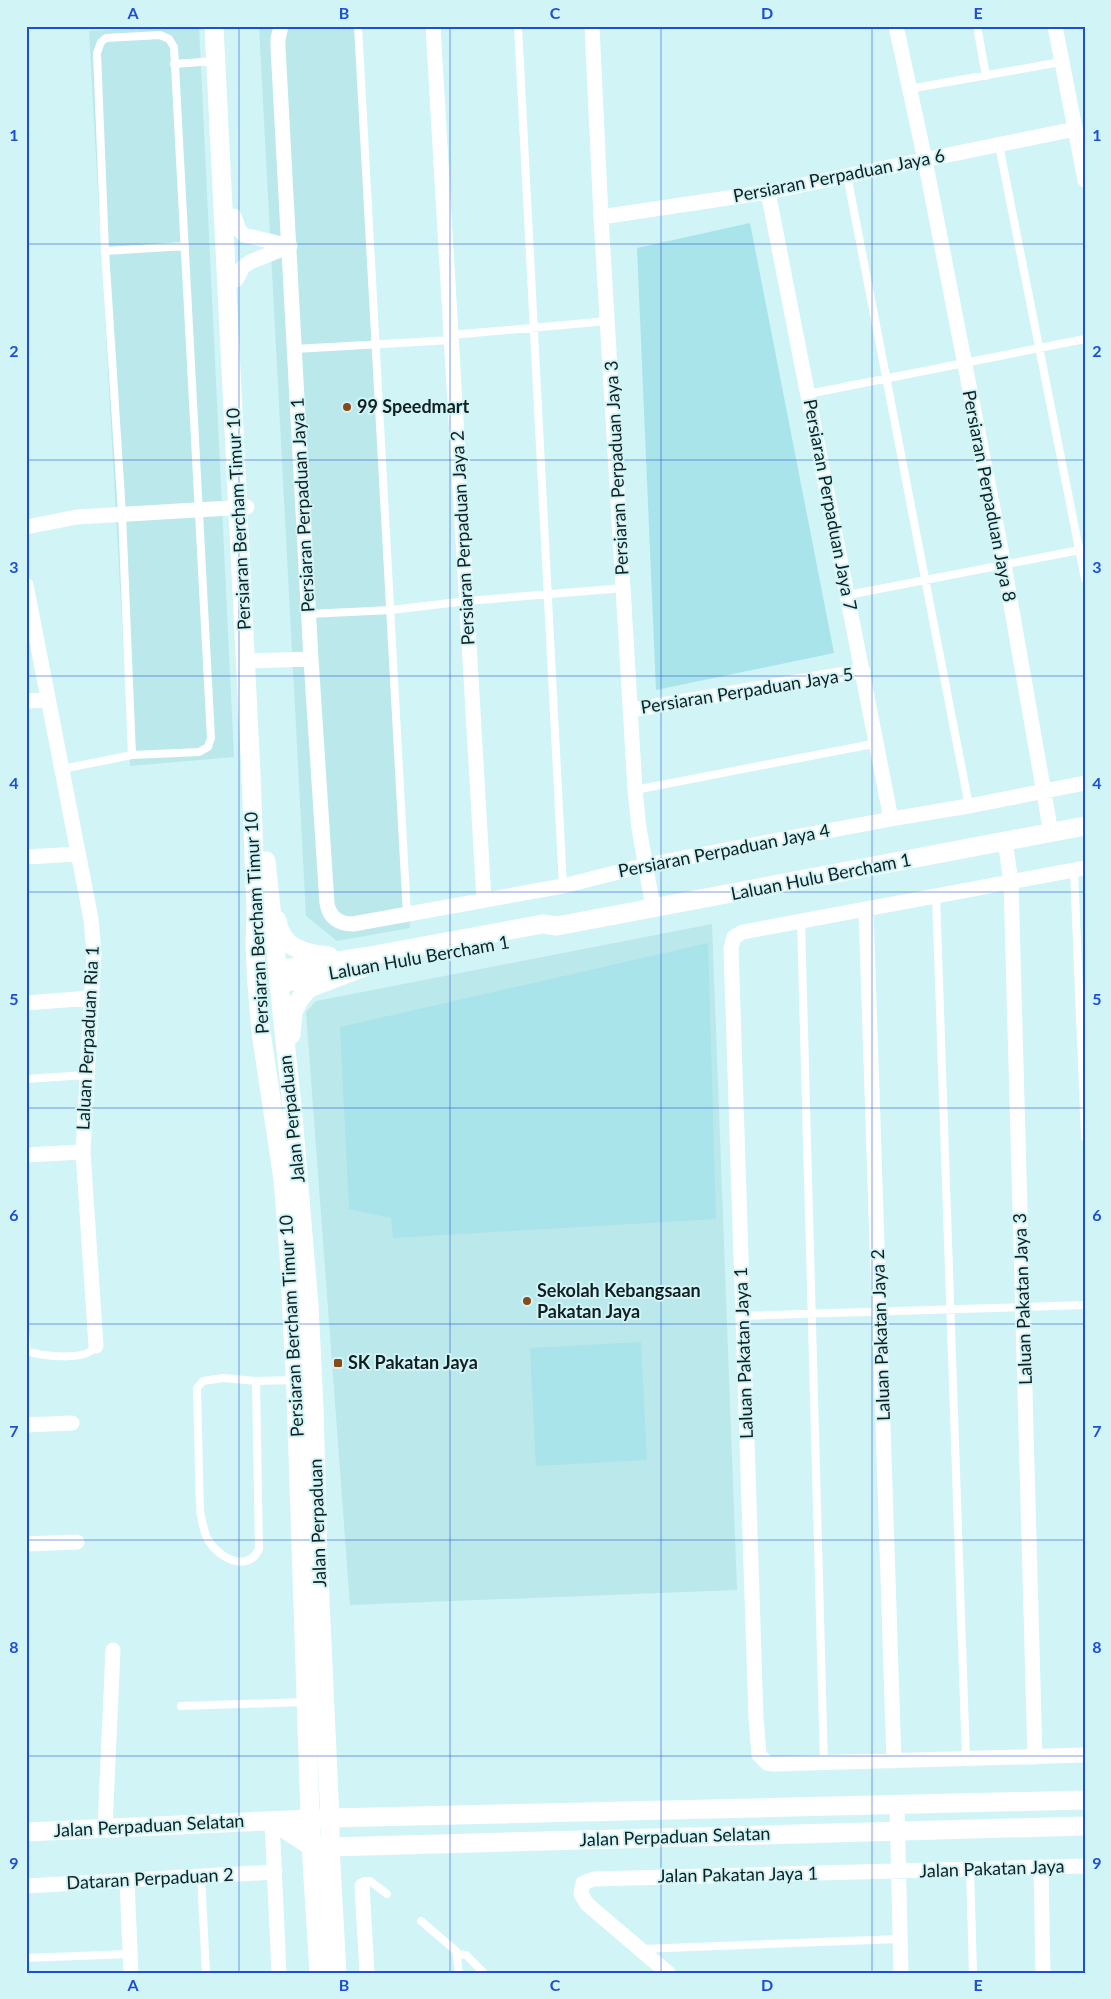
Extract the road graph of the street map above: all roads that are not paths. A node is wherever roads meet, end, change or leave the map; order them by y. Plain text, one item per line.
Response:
1 (214, 26) edge
2 (224, 26) edge
3 (281, 26) edge
4 (358, 26) edge
5 (433, 26) edge
6 (518, 26) edge
7 (592, 26) edge
8 (896, 26) edge
9 (977, 26) edge
10 (1055, 26) edge
11 (217, 61) junction
12 (1061, 62) junction
13 (174, 64) junction
14 (986, 76) junction
15 (909, 89) junction
16 (1076, 122) junction
17 (1000, 145) junction
18 (925, 160) junction
19 (847, 176) junction
20 (1085, 180) edge
21 (768, 192) junction
22 (234, 216) junction
23 (601, 217) junction
24 (185, 246) junction
25 (290, 246) junction
26 (105, 251) junction
27 (236, 280) junction
28 (608, 322) junction
29 (535, 328) junction
30 (451, 338) junction
31 (1085, 338) edge
32 (377, 344) junction
33 (1040, 348) junction
34 (295, 349) junction
35 (963, 363) junction
36 (887, 378) junction
37 (808, 394) junction
38 (243, 507) junction
39 (198, 509) junction
40 (122, 514) junction
41 (26, 527) edge
42 (1082, 550) edge
43 (1004, 565) junction
44 (1085, 579) edge
45 (926, 580) junction
46 (26, 585) edge
47 (624, 588) junction
48 (546, 594) junction
49 (848, 595) junction
50 (467, 602) junction
51 (391, 610) junction
52 (308, 614) junction
53 (311, 659) junction
54 (251, 661) junction
55 (863, 671) junction
56 (48, 700) junction
57 (26, 701) edge
58 (631, 710) junction
59 (878, 743) junction
60 (132, 755) junction
61 (62, 769) junction
62 (1085, 784) edge
63 (635, 790) junction
64 (1043, 791) junction
65 (970, 806) junction
66 (892, 819) junction
67 (1085, 826) edge
68 (1051, 833) junction
69 (1005, 841) junction
70 (265, 847) junction
71 (78, 854) junction
72 (26, 857) edge
73 (646, 865) junction
74 (1080, 869) edge
75 (1011, 882) junction
76 (563, 886) junction
77 (936, 896) junction
78 (484, 900) junction
79 (653, 908) junction
80 (866, 909) junction
81 (256, 912) junction
82 (407, 915) junction
83 (364, 922) joint
84 (801, 922) junction
85 (364, 962) junction
86 (274, 977) junction
87 (92, 998) junction
88 (26, 1003) edge
89 (87, 1075) junction
90 (26, 1078) edge
91 (293, 1116) junction
92 (277, 1131) junction
93 (1085, 1137) edge
94 (83, 1152) junction
95 (26, 1155) edge
96 (1085, 1306) edge
97 (1024, 1307) junction
98 (952, 1310) junction
99 (880, 1312) junction
100 (812, 1314) junction
101 (742, 1316) junction
102 (26, 1337) edge
103 (96, 1346) joint
104 (27, 1351) edge
105 (304, 1379) junction
106 (256, 1382) junction
107 (72, 1423) dead end
108 (26, 1424) edge
109 (77, 1542) dead end
110 (26, 1544) edge
111 (318, 1556) junction
112 (302, 1595) junction
113 (113, 1650) dead end
114 (306, 1702) junction
115 (181, 1706) dead end
116 (1085, 1755) edge
117 (1035, 1757) junction
118 (966, 1759) junction
119 (894, 1761) junction
120 (824, 1763) junction
121 (1085, 1800) edge
122 (897, 1805) junction
123 (330, 1818) junction
124 (310, 1819) junction
125 (272, 1821) junction
126 (1085, 1826) edge
127 (105, 1827) junction
128 (898, 1831) junction
129 (26, 1832) edge
130 (311, 1846) junction
131 (330, 1847) junction
132 (1085, 1866) edge
133 (1041, 1867) junction
134 (970, 1870) junction
135 (275, 1872) junction
136 (899, 1872) junction
137 (201, 1876) junction
138 (127, 1881) junction
139 (26, 1886) edge
140 (362, 1886) joint
141 (387, 1894) dead end
142 (421, 1921) dead end
143 (900, 1939) junction
144 (640, 1949) junction
145 (130, 1954) junction
146 (457, 1954) junction
147 (26, 1958) edge
148 (131, 1973) edge
149 (206, 1973) edge
150 (279, 1973) edge
151 (319, 1973) edge
152 (337, 1973) edge
153 (367, 1973) edge
154 (459, 1973) edge
155 (484, 1973) edge
156 (668, 1973) edge
157 (901, 1973) edge
158 (973, 1973) edge
159 (1044, 1973) edge

1 - 11 street, Persiaran Bercham Timur 10
2 - 22 street, Persiaran Bercham Timur 10
3 - 25 street, Persiaran Perpaduan Jaya 1
4 - 32 lane
5 - 30 street, Persiaran Perpaduan Jaya 2
6 - 29 lane
7 - 23 street, Persiaran Perpaduan Jaya 3
8 - 15 street, Persiaran Perpaduan Jaya 8
9 - 14 lane
10 - 12 street
11 - 13 lane
11 - 38 street, Persiaran Bercham Timur 10
12 - 14 lane
12 - 16 street
13 - 24 lane
13 - 26 lane
14 - 15 lane
15 - 18 street, Persiaran Perpaduan Jaya 8
16 - 17 street, Persiaran Perpaduan Jaya 6
16 - 20 street
17 - 18 street, Persiaran Perpaduan Jaya 6
17 - 33 lane
18 - 19 street, Persiaran Perpaduan Jaya 6
18 - 35 street, Persiaran Perpaduan Jaya 8
19 - 21 street, Persiaran Perpaduan Jaya 6
19 - 36 lane
21 - 23 street, Persiaran Perpaduan Jaya 6
21 - 37 street, Persiaran Perpaduan Jaya 7
22 - 25 street
22 - 27 street, Persiaran Bercham Timur 10
23 - 28 street, Persiaran Perpaduan Jaya 3
24 - 26 lane
24 - 39 lane
25 - 27 street
25 - 34 street, Persiaran Perpaduan Jaya 1
26 - 40 lane
27 - 38 street, Persiaran Bercham Timur 10
28 - 29 lane
28 - 47 street, Persiaran Perpaduan Jaya 3
29 - 30 lane
29 - 48 lane
30 - 32 lane
30 - 50 street, Persiaran Perpaduan Jaya 2
31 - 33 lane
32 - 34 lane
32 - 51 lane
33 - 35 lane
33 - 42 lane
34 - 52 street, Persiaran Perpaduan Jaya 1
35 - 36 lane
35 - 43 street, Persiaran Perpaduan Jaya 8
36 - 37 lane
36 - 45 lane
37 - 49 street, Persiaran Perpaduan Jaya 7
38 - 39 street
38 - 54 street, Persiaran Bercham Timur 10
39 - 40 street
39 - 60 lane
40 - 41 street
40 - 60 lane
42 - 43 lane
42 - 44 lane
43 - 45 lane
43 - 64 street, Persiaran Perpaduan Jaya 8
45 - 49 lane
45 - 65 lane
46 - 56 street, Laluan Perpaduan Ria 1
47 - 48 lane
47 - 58 street, Persiaran Perpaduan Jaya 3
48 - 50 lane
48 - 76 lane
49 - 55 street, Persiaran Perpaduan Jaya 7
50 - 51 lane
50 - 78 street, Persiaran Perpaduan Jaya 2
51 - 52 lane
51 - 82 lane
52 - 53 street, Persiaran Perpaduan Jaya 1
53 - 54 street
53 - 83 street, Persiaran Perpaduan Jaya 1
54 - 70 street, Persiaran Bercham Timur 10
54 - 81 street, Persiaran Bercham Timur 10
55 - 58 street, Persiaran Perpaduan Jaya 5
55 - 59 street, Persiaran Perpaduan Jaya 7
56 - 57 street
56 - 61 street, Laluan Perpaduan Ria 1
58 - 63 street, Persiaran Perpaduan Jaya 3
59 - 63 lane
59 - 66 street, Persiaran Perpaduan Jaya 7
60 - 61 lane
61 - 71 street, Laluan Perpaduan Ria 1
62 - 64 street, Persiaran Perpaduan Jaya 4
63 - 73 street, Persiaran Perpaduan Jaya 3
64 - 65 street, Persiaran Perpaduan Jaya 4
64 - 68 street, Persiaran Perpaduan Jaya 8
65 - 66 street, Persiaran Perpaduan Jaya 4
66 - 73 street, Persiaran Perpaduan Jaya 4
67 - 68 street, Laluan Hulu Bercham 1
68 - 69 street, Laluan Hulu Bercham 1
69 - 75 street, Laluan Pakatan Jaya 3
69 - 79 street, Laluan Hulu Bercham 1
70 - 85 street
70 - 86 street, Persiaran Bercham Timur 10
71 - 72 street
71 - 87 street, Laluan Perpaduan Ria 1
73 - 76 street, Persiaran Perpaduan Jaya 4
73 - 79 street, Persiaran Perpaduan Jaya 3
74 - 75 street
74 - 93 lane
75 - 77 street
75 - 97 street, Laluan Pakatan Jaya 3
76 - 78 street, Persiaran Perpaduan Jaya 4
77 - 80 street
77 - 98 lane
78 - 82 street, Persiaran Perpaduan Jaya 4
79 - 85 street, Laluan Hulu Bercham 1
80 - 84 street
80 - 99 street, Laluan Pakatan Jaya 2
81 - 86 street
81 - 92 street, Persiaran Bercham Timur 10
82 - 83 street, Persiaran Perpaduan Jaya 4
84 - 100 lane
84 - 101 street, Laluan Pakatan Jaya 1
85 - 86 street, Laluan Hulu Bercham 1
85 - 91 street
86 - 91 street, Jalan Perpaduan
86 - 92 street
87 - 88 street
87 - 89 street, Laluan Perpaduan Ria 1
89 - 90 lane
89 - 94 street, Laluan Perpaduan Ria 1
91 - 105 street, Jalan Perpaduan
92 - 105 street, Persiaran Bercham Timur 10
94 - 95 street
94 - 103 street, Laluan Perpaduan Ria 1
96 - 97 lane
97 - 98 lane
97 - 117 street, Laluan Pakatan Jaya 3
98 - 99 lane
98 - 118 lane
99 - 100 lane
99 - 119 street, Laluan Pakatan Jaya 2
100 - 101 lane
100 - 120 lane
101 - 120 street, Laluan Pakatan Jaya 1
102 - 104 lane
103 - 104 lane
105 - 106 lane
105 - 111 street, Jalan Perpaduan
105 - 112 street, Persiaran Bercham Timur 10
106 - 106 lane
107 - 108 street
109 - 110 street
111 - 112 street
111 - 123 street, Jalan Perpaduan
112 - 114 street, Persiaran Bercham Timur 10
113 - 127 street
114 - 115 lane
114 - 124 street, Persiaran Bercham Timur 10
116 - 117 street
117 - 118 street
118 - 119 street
119 - 120 street
121 - 122 street, Jalan Perpaduan Selatan
122 - 123 street, Jalan Perpaduan Selatan
122 - 128 street
123 - 124 street, Jalan Perpaduan Selatan
123 - 131 street, Jalan Perpaduan
124 - 125 street, Jalan Perpaduan Selatan
124 - 130 street
125 - 127 street, Jalan Perpaduan Selatan
125 - 130 street, Jalan Perpaduan Selatan
125 - 135 street
126 - 128 street, Jalan Perpaduan Selatan
127 - 129 street, Jalan Perpaduan Selatan
128 - 131 street, Jalan Perpaduan Selatan
128 - 136 street
130 - 131 street, Jalan Perpaduan Selatan
130 - 151 street
131 - 152 street, Jalan Perpaduan
132 - 133 street, Jalan Pakatan Jaya
133 - 134 street, Jalan Pakatan Jaya
133 - 159 street
134 - 136 street, Jalan Pakatan Jaya
134 - 158 lane
135 - 137 street, Dataran Perpaduan 2
135 - 150 street
136 - 143 street
136 - 144 street, Jalan Pakatan Jaya 1
137 - 138 street, Dataran Perpaduan 2
137 - 149 lane
138 - 139 street, Dataran Perpaduan 2
138 - 145 street
140 - 141 lane
140 - 153 street
142 - 146 lane
143 - 144 lane
143 - 157 street
144 - 156 street
145 - 147 lane
145 - 148 street
146 - 154 lane
146 - 155 lane

